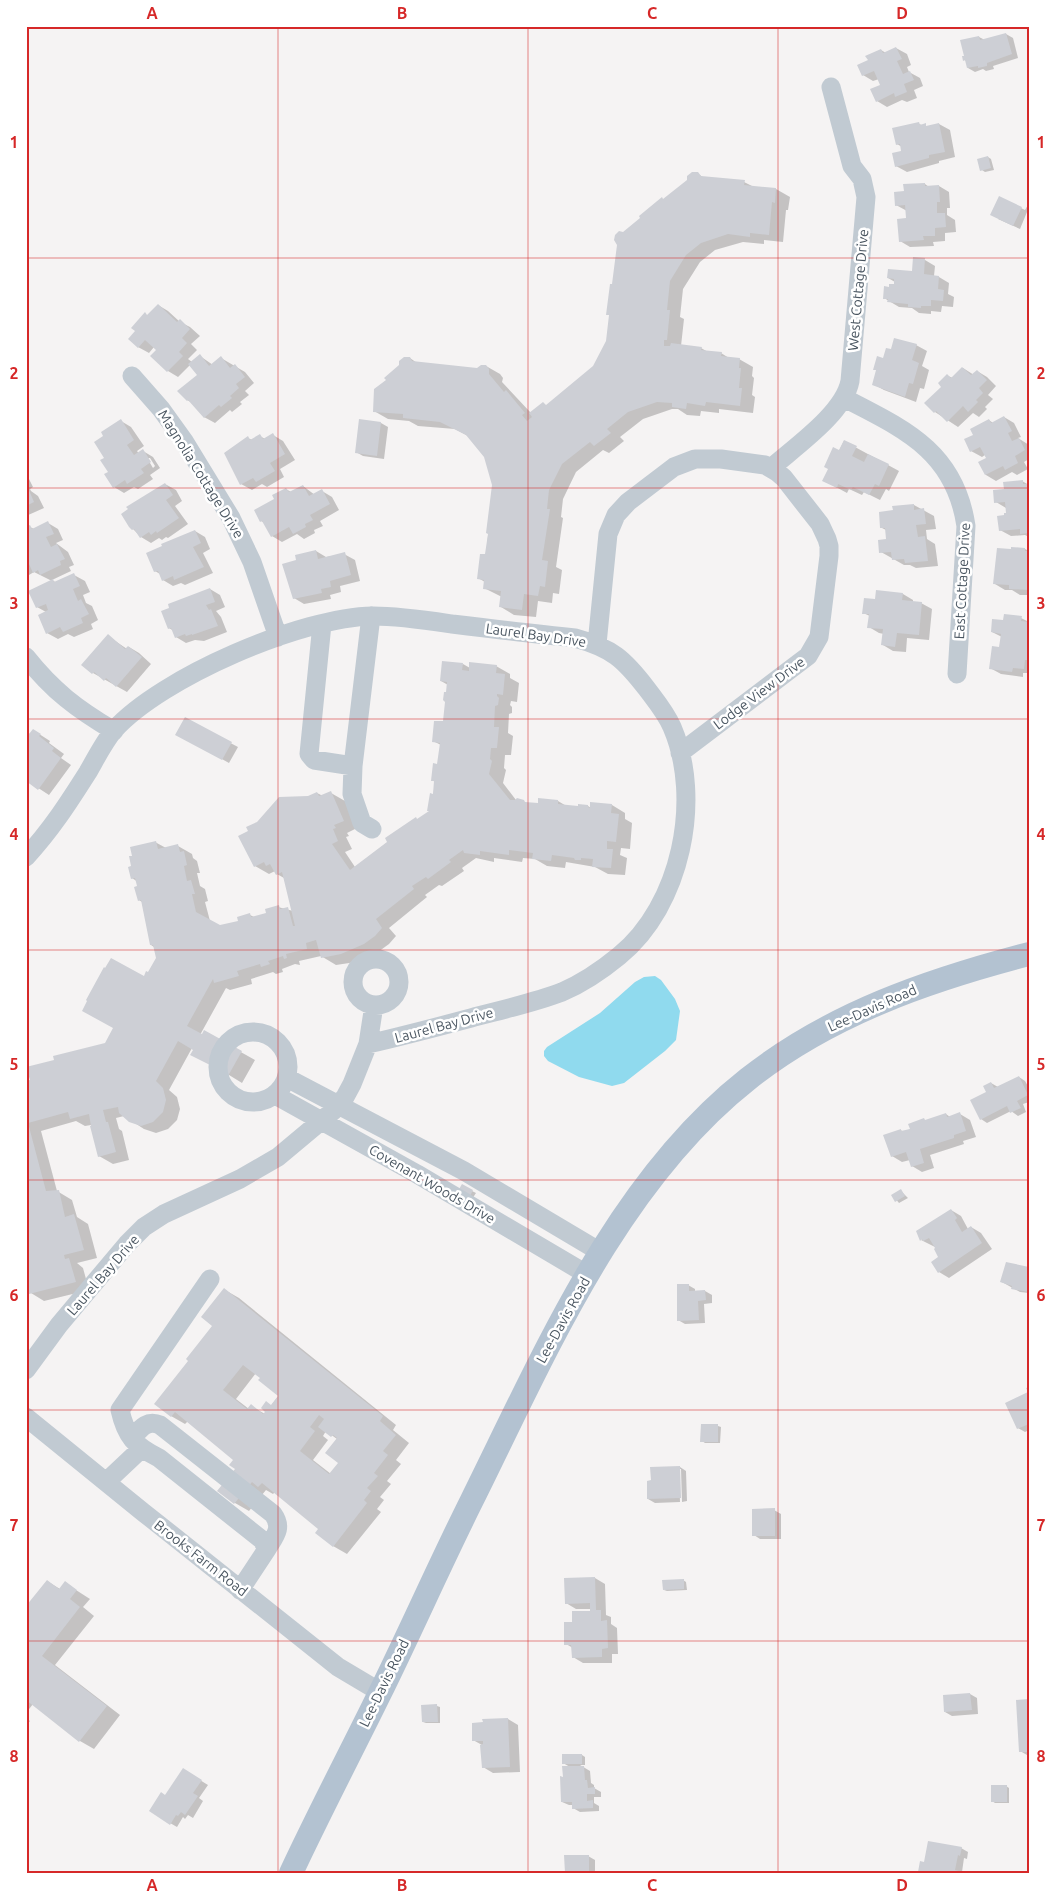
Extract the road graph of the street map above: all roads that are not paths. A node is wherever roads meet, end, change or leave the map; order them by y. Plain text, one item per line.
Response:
1 (831, 87) dead end
2 (132, 376) dead end
3 (844, 398) junction
4 (771, 468) junction
5 (371, 616) junction
6 (322, 624) junction
7 (278, 637) junction
8 (598, 644) junction
9 (26, 657) edge
10 (957, 674) dead end
11 (114, 731) junction
12 (680, 753) junction
13 (353, 766) junction
14 (372, 829) dead end
15 (26, 857) edge
16 (1029, 954) edge
17 (374, 1005) dead end
18 (368, 1044) junction
19 (287, 1078) junction
20 (275, 1095) junction
21 (338, 1105) junction
22 (322, 1120) junction
23 (500, 1192) junction
24 (487, 1216) junction
25 (602, 1252) junction
26 (588, 1275) junction
27 (210, 1279) dead end
28 (26, 1370) edge
29 (26, 1417) edge
30 (137, 1444) junction
31 (106, 1482) junction
32 (267, 1549) junction
33 (240, 1590) junction
34 (380, 1692) junction
35 (291, 1873) edge

1 - 3 street, West Cottage Drive
2 - 7 street, Magnolia Cottage Drive
3 - 4 street, West Cottage Drive
3 - 10 street, East Cottage Drive
4 - 8 street, Lodge View Drive
4 - 12 street, Lodge View Drive
5 - 6 street, Laurel Bay Drive
5 - 8 street, Laurel Bay Drive
5 - 13 street
6 - 7 street, Laurel Bay Drive
6 - 13 street
7 - 11 street, Laurel Bay Drive
8 - 12 street, Laurel Bay Drive
9 - 11 street
11 - 15 street, Laurel Bay Drive
12 - 18 street, Laurel Bay Drive
13 - 14 street
16 - 25 main road, Lee-Davis Road
17 - 18 street, Laurel Bay Drive
18 - 21 street, Laurel Bay Drive
19 - 20 street
19 - 20 street
19 - 21 street, Covenant Woods Drive
20 - 22 street, Covenant Woods Drive
21 - 22 street, Laurel Bay Drive
21 - 23 street, Covenant Woods Drive
22 - 24 street, Covenant Woods Drive
22 - 28 street, Laurel Bay Drive
23 - 24 street
23 - 25 street, Covenant Woods Drive
24 - 26 street, Covenant Woods Drive
25 - 26 main road, Lee-Davis Road
26 - 34 main road, Lee-Davis Road
27 - 30 street
29 - 31 street, Brooks Farm Road
30 - 31 street
30 - 32 street
30 - 32 street
31 - 33 street, Brooks Farm Road
32 - 33 street
33 - 34 street, Brooks Farm Road
34 - 35 main road, Lee-Davis Road

